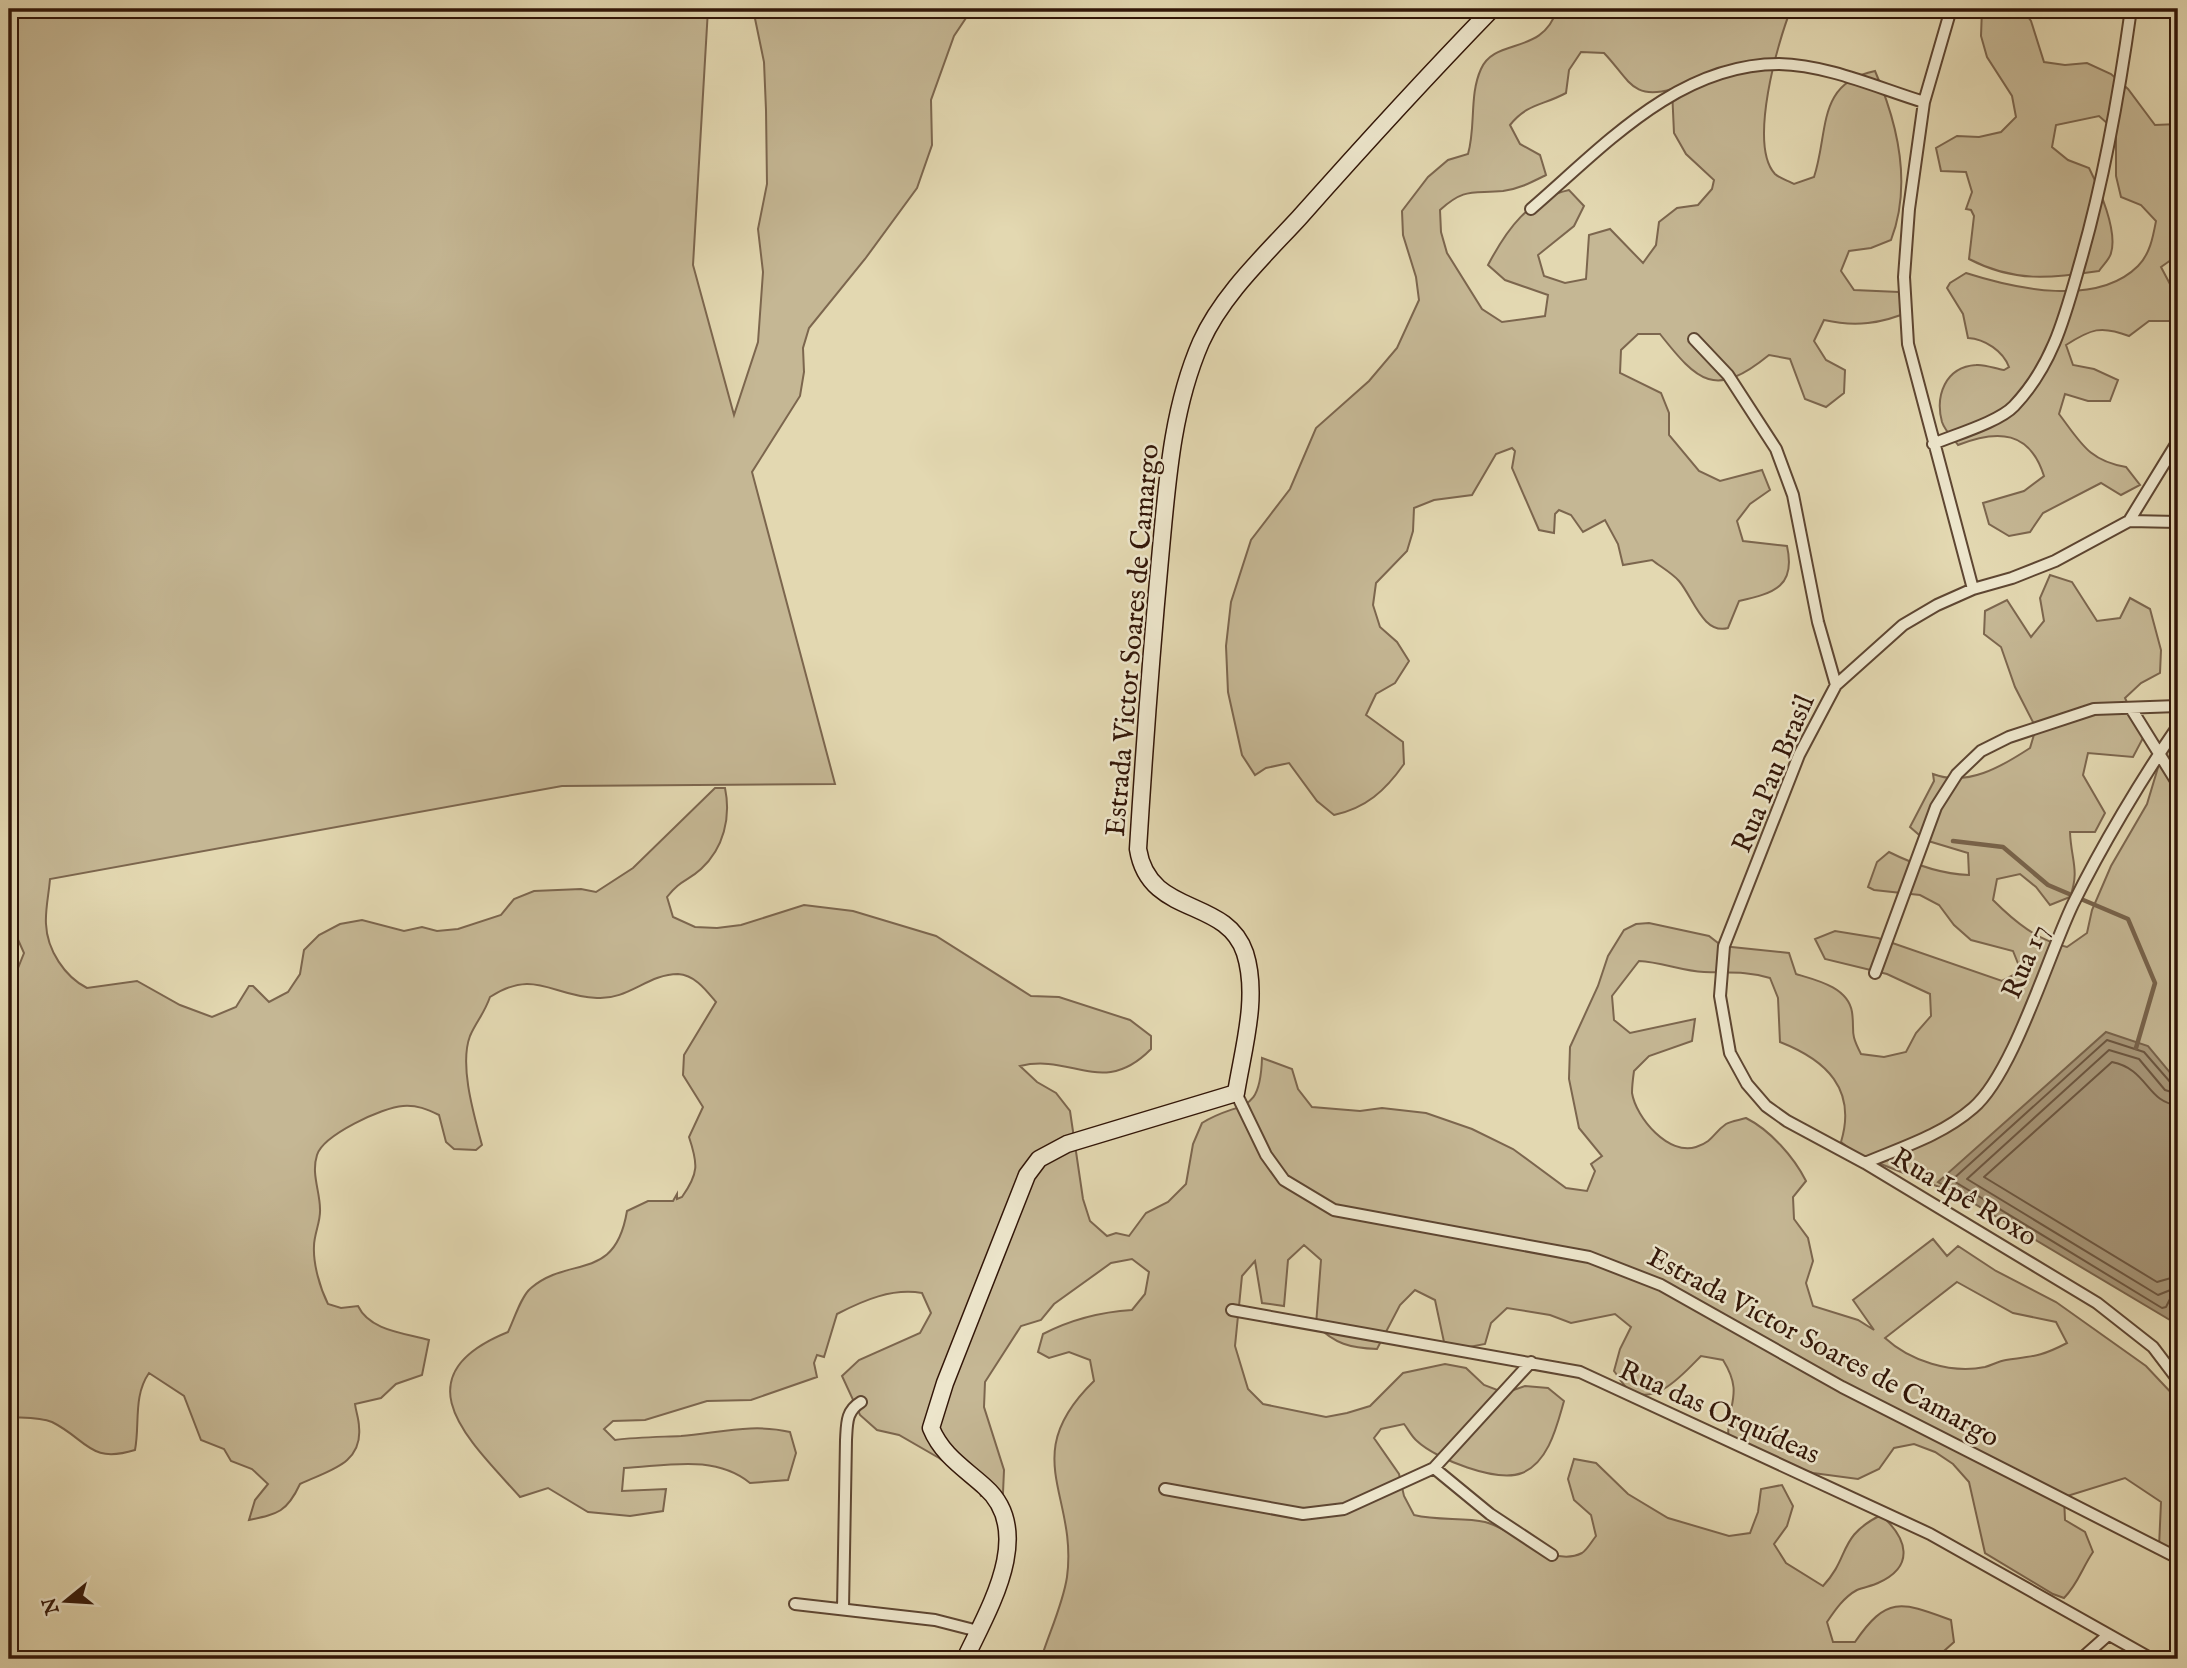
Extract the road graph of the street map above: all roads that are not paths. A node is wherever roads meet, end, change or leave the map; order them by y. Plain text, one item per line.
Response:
1 (1492, 9) edge
2 (1951, 9) edge
3 (2131, 9) edge
4 (1924, 102) junction
5 (1531, 209) dead end
6 (1694, 339) dead end
7 (2178, 442) edge
8 (1933, 444) junction
9 (2129, 521) junction
10 (2178, 522) edge
11 (1973, 589) junction
12 (1836, 685) junction
13 (2178, 706) edge
14 (2132, 710) junction
15 (2178, 726) edge
16 (2158, 755) junction
17 (2178, 784) edge
18 (1875, 973) dead end
19 (1730, 1053) joint
20 (1236, 1093) junction
21 (1865, 1163) junction
22 (1232, 1310) dead end
23 (1531, 1362) junction
24 (2178, 1380) edge
25 (862, 1402) dead end
26 (1434, 1468) junction
27 (1166, 1489) dead end
28 (1552, 1555) dead end
29 (2178, 1558) edge
30 (795, 1604) dead end
31 (843, 1609) junction
32 (978, 1631) junction
33 (2108, 1635) junction
34 (965, 1659) edge
35 (2081, 1659) edge
36 (2152, 1659) edge

1 - 20 main road, Estrada Victor Soares de Camargo
2 - 4 street
3 - 8 street
4 - 5 street
4 - 8 street
6 - 12 street
7 - 9 street, Rua Pau Brasil
8 - 11 street
9 - 10 street
9 - 11 street, Rua Pau Brasil
11 - 12 street, Rua Pau Brasil
12 - 19 street, Rua Pau Brasil
13 - 14 street
14 - 16 street
14 - 18 street
15 - 16 street, Rua 17
16 - 17 street
16 - 21 street, Rua 17
19 - 21 street, Rua Ipê Roxo
20 - 29 street, Estrada Victor Soares de Camargo
20 - 32 main road
21 - 24 street, Rua Ipê Roxo
22 - 23 street, Rua das Orquídeas
23 - 26 street
23 - 33 street, Rua das Orquídeas
25 - 31 street
26 - 27 street
26 - 28 street
30 - 31 street
31 - 32 street
32 - 34 main road
33 - 35 street
33 - 36 street, Rua das Orquídeas

